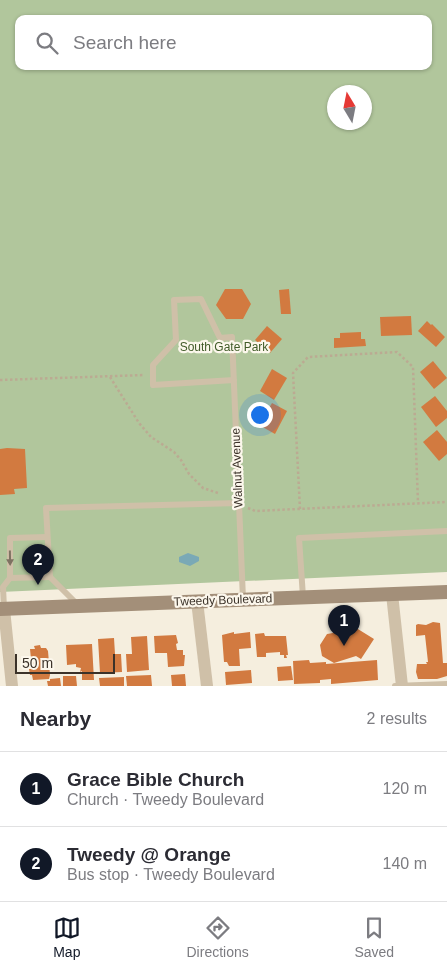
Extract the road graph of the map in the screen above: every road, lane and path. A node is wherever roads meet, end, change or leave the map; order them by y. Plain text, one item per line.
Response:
1 (153, 375) junction
2 (110, 377) junction
3 (0, 380) edge
4 (234, 380) junction
5 (447, 502) edge
6 (239, 503) junction
7 (418, 503) junction
8 (300, 509) junction
9 (447, 531) edge
10 (47, 537) junction
11 (50, 577) junction
12 (10, 578) junction
13 (447, 592) edge
14 (392, 594) junction
15 (303, 597) junction
16 (244, 599) junction
17 (197, 601) junction
18 (78, 606) junction
19 (2, 609) edge
20 (447, 684) edge
21 (12, 686) edge
22 (207, 686) edge
23 (395, 686) edge
24 (402, 686) edge

1 - 2 path
1 - 4 lane
1 - 4 lane, Walnut Avenue
2 - 3 path
2 - 6 path
4 - 6 lane, Walnut Avenue
5 - 7 path
6 - 8 path
6 - 10 lane
6 - 16 lane, Walnut Avenue
7 - 8 path
7 - 8 path
9 - 15 lane
10 - 11 lane
10 -> 12 lane
11 - 12 lane
11 - 18 lane
12 - 19 lane
13 - 14 main road, Tweedy Boulevard
14 - 15 main road, Tweedy Boulevard
14 - 24 street
15 - 16 main road, Tweedy Boulevard
16 - 17 main road, Tweedy Boulevard
17 - 18 main road, Tweedy Boulevard
17 - 22 street
18 - 19 main road, Tweedy Boulevard
19 - 21 street
20 - 24 lane
23 - 24 lane

